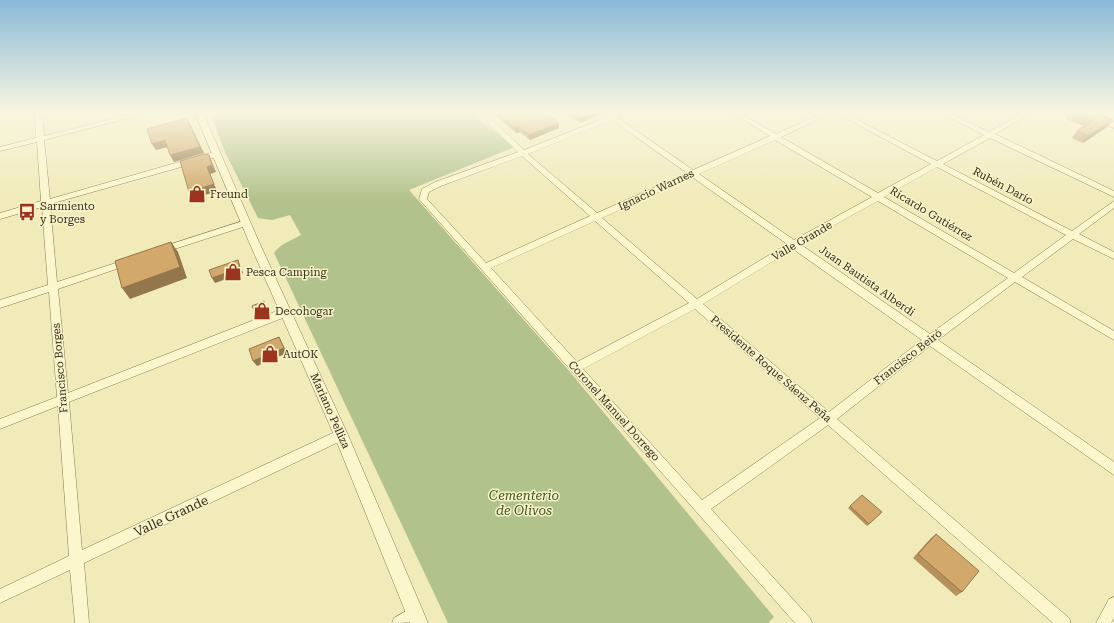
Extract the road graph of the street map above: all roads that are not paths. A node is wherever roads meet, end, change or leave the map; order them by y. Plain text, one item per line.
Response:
1 (28, 142) edge
2 (41, 142) edge
3 (212, 142) edge
4 (512, 142) edge
5 (548, 142) edge
6 (648, 142) edge
7 (763, 142) edge
8 (786, 142) edge
9 (896, 142) edge
10 (975, 142) edge
11 (1007, 142) edge
12 (0, 149) edge
13 (523, 153) junction
14 (217, 154) junction
15 (937, 163) junction
16 (693, 174) junction
17 (1114, 194) edge
18 (879, 197) junction
19 (46, 202) junction
20 (1114, 204) edge
21 (0, 216) edge
22 (597, 217) junction
23 (246, 223) junction
24 (1072, 235) junction
25 (794, 244) junction
26 (150, 254) edge
27 (1114, 256) edge
28 (135, 259) edge
29 (485, 267) junction
30 (1014, 277) junction
31 (54, 286) junction
32 (0, 304) edge
33 (696, 304) junction
34 (286, 312) junction
35 (1114, 336) edge
36 (930, 340) junction
37 (576, 368) junction
38 (63, 399) junction
39 (828, 419) junction
40 (0, 424) edge
41 (341, 435) junction
42 (1114, 469) edge
43 (701, 508) junction
44 (77, 560) junction
45 (0, 596) edge
46 (1114, 604) edge
47 (417, 618) edge
48 (82, 623) edge
49 (399, 623) edge
50 (805, 623) edge
51 (1064, 623) edge
52 (1103, 623) edge

1 - 12 street
2 - 19 street, Francisco Borges
3 - 14 street, Mariano Pelliza
4 - 13 street, Presidente Roque Sáenz Peña
5 - 13 street
6 - 16 street, Juan Bautista Alberdi
7 - 16 street, Ignacio Warnes
8 - 18 street, Ricardo Gutiérrez
9 - 15 street, Rubén Darío
10 - 15 street, Valle Grande
11 - 17 street
13 - 22 street, Presidente Roque Sáenz Peña
13 - 29 street, Coronel Manuel Dorrego
14 - 19 street
14 - 23 street, Mariano Pelliza
15 - 18 street, Valle Grande
15 - 24 street, Rubén Darío
16 - 22 street, Ignacio Warnes
16 - 25 street, Juan Bautista Alberdi
18 - 25 street, Valle Grande
18 - 30 street, Ricardo Gutiérrez
19 - 21 street
19 - 31 street, Francisco Borges
20 - 24 street, Francisco Beiró
22 - 29 street, Ignacio Warnes
22 - 33 street, Presidente Roque Sáenz Peña
23 - 26 street
23 - 34 street, Mariano Pelliza
24 - 27 street, Rubén Darío
24 - 30 street, Francisco Beiró
25 - 33 street, Valle Grande
25 - 36 street, Juan Bautista Alberdi
28 - 31 street
29 - 37 street, Coronel Manuel Dorrego
30 - 35 street, Ricardo Gutiérrez
30 - 36 street, Francisco Beiró
31 - 32 street
31 - 38 street, Francisco Borges
33 - 37 street, Valle Grande
33 - 39 street, Presidente Roque Sáenz Peña
34 - 38 street
34 - 41 street, Mariano Pelliza
36 - 39 street, Francisco Beiró
36 - 42 street, Juan Bautista Alberdi
37 - 43 street, Coronel Manuel Dorrego
38 - 40 street
38 - 44 street, Francisco Borges
39 - 43 street, Francisco Beiró
39 - 51 street, Presidente Roque Sáenz Peña
41 - 44 street, Valle Grande
41 - 47 street, Mariano Pelliza
43 - 50 street, Coronel Manuel Dorrego
44 - 45 street, Valle Grande
44 - 48 street, Francisco Borges
46 - 52 street
47 - 49 street

